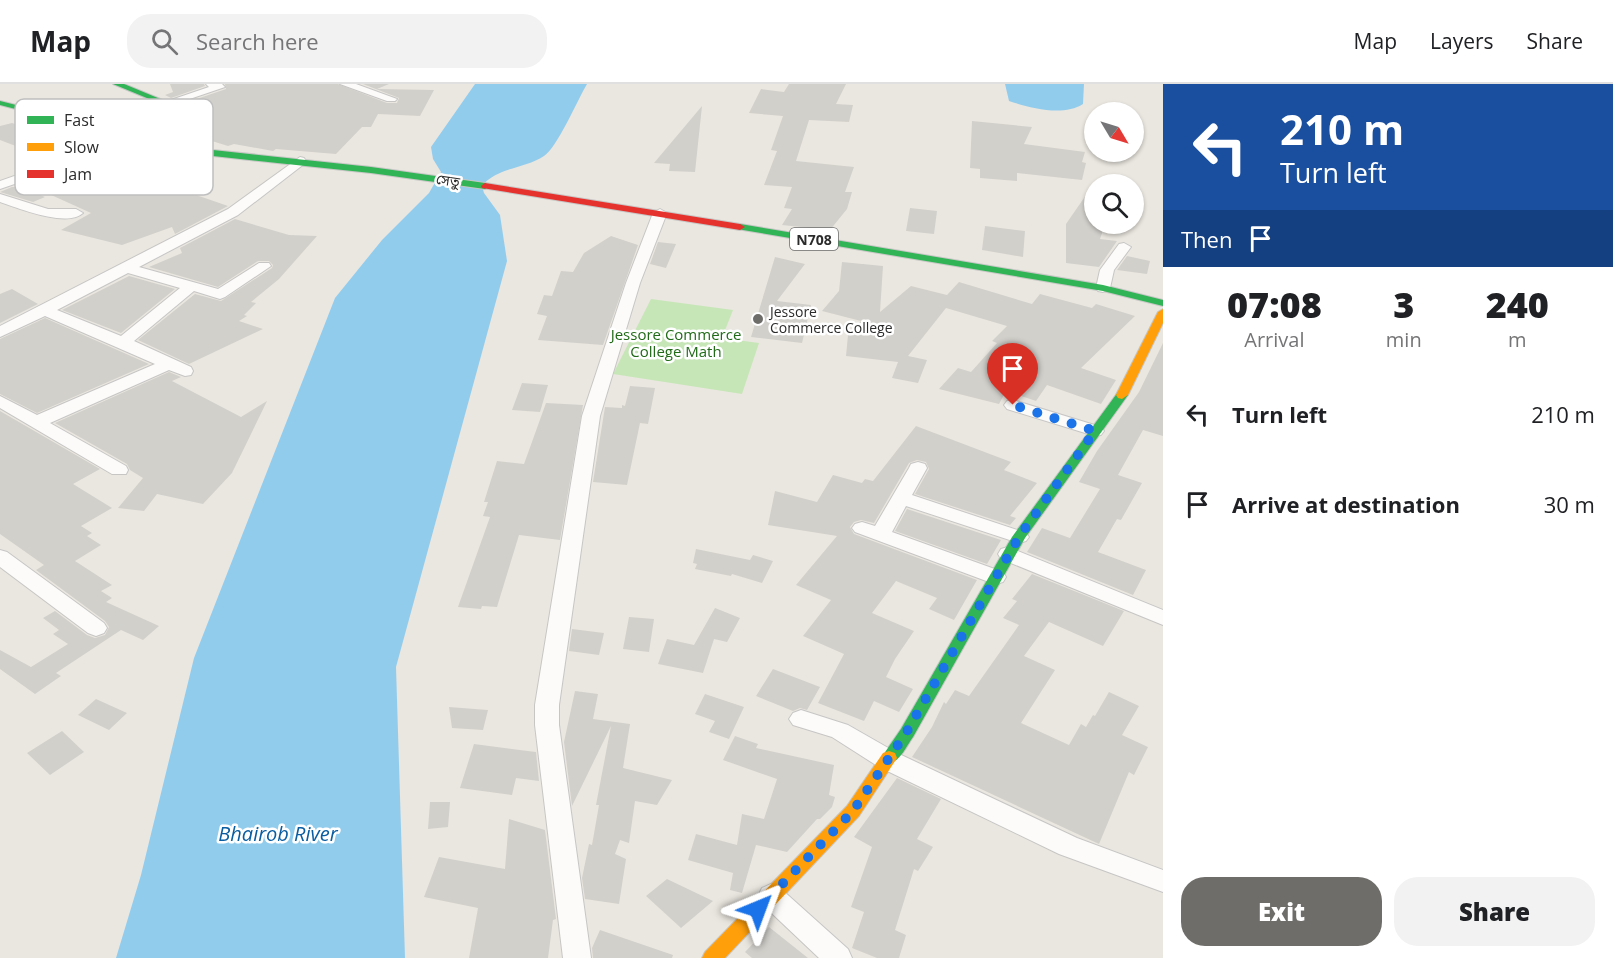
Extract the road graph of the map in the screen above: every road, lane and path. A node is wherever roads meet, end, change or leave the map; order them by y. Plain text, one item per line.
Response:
1 (117, 84) edge
2 (345, 84) edge
3 (220, 85) edge
4 (157, 99) edge
5 (180, 99) edge
6 (391, 99) dead end
7 (0, 103) edge
8 (15, 107) edge
9 (213, 153) edge
10 (300, 162) junction
11 (15, 180) edge
12 (0, 185) edge
13 (0, 198) edge
14 (76, 213) dead end
15 (660, 213) junction
16 (1124, 247) dead end
17 (264, 266) dead end
18 (126, 268) junction
19 (191, 286) junction
20 (1104, 288) junction
21 (1163, 292) edge
22 (1163, 303) edge
23 (45, 310) junction
24 (1163, 312) edge
25 (0, 332) edge
26 (122, 342) junction
27 (168, 364) junction
28 (185, 371) dead end
29 (0, 401) edge
30 (1013, 405) dead end
31 (37, 422) junction
32 (1095, 431) junction
33 (918, 468) dead end
34 (119, 470) dead end
35 (901, 498) junction
36 (1014, 545) junction
37 (0, 557) edge
38 (996, 577) junction
39 (1163, 618) edge
40 (96, 628) dead end
41 (801, 719) dead end
42 (888, 760) junction
43 (1163, 881) edge
44 (771, 896) junction
45 (577, 958) edge
46 (712, 958) edge
47 (838, 958) edge

1 - 4 main road
2 - 6 street
3 - 5 street
7 - 8 main road, N708
9 - 10 main road, N708
10 - 15 main road, সেতু / N708
10 - 18 street
11 - 12 street
13 - 14 street
15 - 20 main road, N708
15 - 45 street
16 - 20 street
17 - 19 street
18 - 19 street
18 - 23 street
19 - 26 street
20 - 21 main road, N708
20 - 22 main road, N708
23 - 25 street
23 - 26 street
24 - 32 main road
26 - 27 street
27 - 28 street
27 - 31 street
29 - 31 street
30 - 32 street
31 - 34 street
32 - 36 main road
33 - 35 street
35 - 36 street
35 - 38 street
36 - 38 main road
36 - 39 street
37 - 40 street
38 - 42 main road
41 - 42 street
42 - 43 street
42 - 44 main road
44 - 46 main road
44 - 47 street

